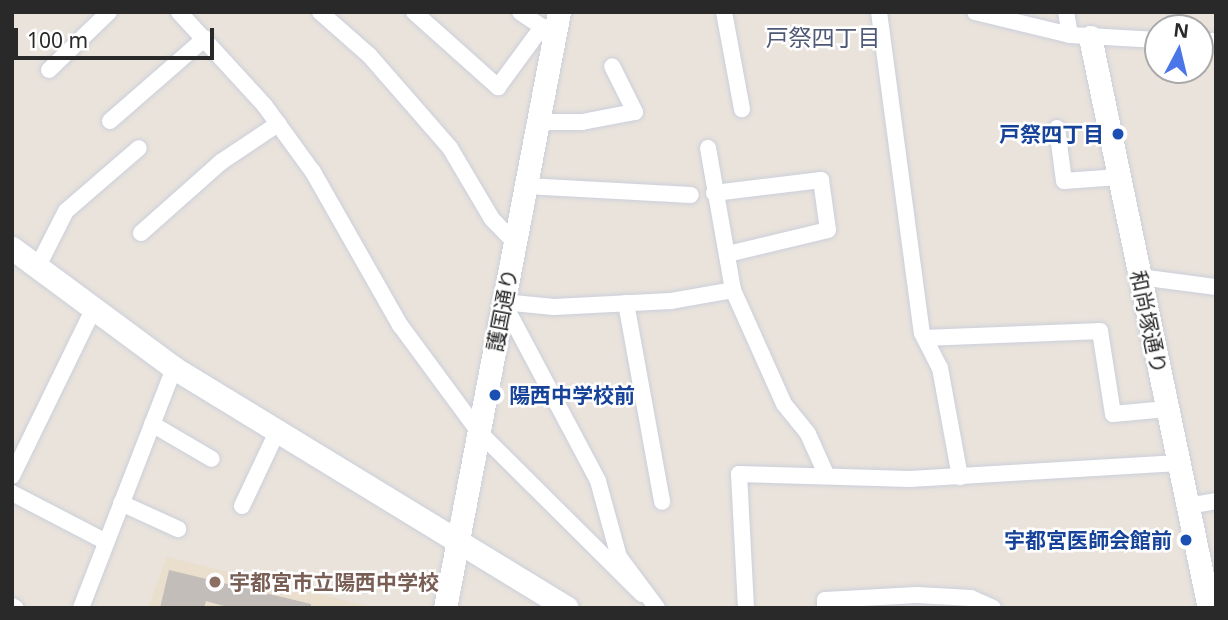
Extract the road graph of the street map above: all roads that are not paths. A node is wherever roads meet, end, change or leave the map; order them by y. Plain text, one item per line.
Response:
1 (109, 12) edge
2 (179, 12) edge
3 (320, 12) edge
4 (414, 12) edge
5 (520, 12) edge
6 (724, 12) edge
7 (879, 12) edge
8 (975, 12) edge
9 (1066, 12) edge
10 (552, 23) edge
11 (1080, 36) junction
12 (205, 38) junction
13 (1144, 39) edge
14 (612, 66) dead end
15 (49, 70) dead end
16 (742, 109) dead end
17 (110, 121) dead end
18 (538, 122) junction
19 (278, 124) junction
20 (1057, 128) dead end
21 (139, 148) dead end
22 (708, 148) dead end
23 (1119, 177) junction
24 (526, 186) junction
25 (714, 193) junction
26 (691, 195) dead end
27 (141, 233) dead end
28 (515, 243) junction
29 (12, 248) edge
30 (728, 254) junction
31 (39, 264) junction
32 (1140, 277) junction
33 (1216, 287) edge
34 (733, 290) junction
35 (503, 302) junction
36 (626, 303) junction
37 (94, 306) junction
38 (925, 338) junction
39 (174, 368) junction
40 (1167, 409) junction
41 (152, 424) junction
42 (276, 432) junction
43 (479, 432) junction
44 (18, 447) edge
45 (212, 459) dead end
46 (1179, 463) junction
47 (12, 476) edge
48 (827, 476) junction
49 (960, 477) junction
50 (12, 493) edge
51 (1216, 501) edge
52 (662, 502) dead end
53 (121, 503) junction
54 (242, 506) dead end
55 (1188, 506) junction
56 (178, 529) dead end
57 (457, 541) junction
58 (106, 542) junction
59 (642, 594) junction
60 (81, 608) edge
61 (445, 608) edge
62 (567, 608) edge
63 (657, 608) edge
64 (746, 608) edge
65 (825, 608) edge
66 (993, 608) edge
67 (1209, 608) edge

1 - 15 street
2 - 12 street
3 - 28 street
4 - 10 street
5 - 10 street
6 - 16 street
7 - 38 street
8 - 11 street
9 - 11 street
10 - 18 street, 護国通り
11 - 13 street
11 - 23 street, 和尚塚通り
12 - 17 street
12 - 19 street
14 - 18 street
18 - 24 street, 護国通り
19 - 27 street
19 - 43 street
20 - 23 street
21 - 31 street
22 - 25 street
23 - 32 street, 和尚塚通り
24 - 26 street
24 - 28 street, 護国通り
25 - 30 street
25 - 30 street
28 - 35 street, 護国通り
29 - 31 street
30 - 34 street
31 - 37 street
32 - 33 street
32 - 40 street, 和尚塚通り
34 - 36 street
34 - 48 street
35 - 36 street
35 - 43 street, 護国通り
35 - 59 street
36 - 52 street
37 - 39 street
37 - 44 street
38 - 40 street
38 - 49 street
39 - 41 street
39 - 42 street
40 - 46 street, 和尚塚通り
41 - 45 street
41 - 53 street
42 - 54 street
42 - 57 street
43 - 57 street, 護国通り
43 - 59 street
44 - 47 street
46 - 49 street
46 - 55 street, 和尚塚通り
48 - 49 street
48 - 64 street
50 - 58 street
51 - 55 street
53 - 56 street
53 - 58 street
55 - 67 street, 和尚塚通り
57 - 61 street, 護国通り
57 - 62 street
58 - 60 street
59 - 63 street
65 - 66 street

